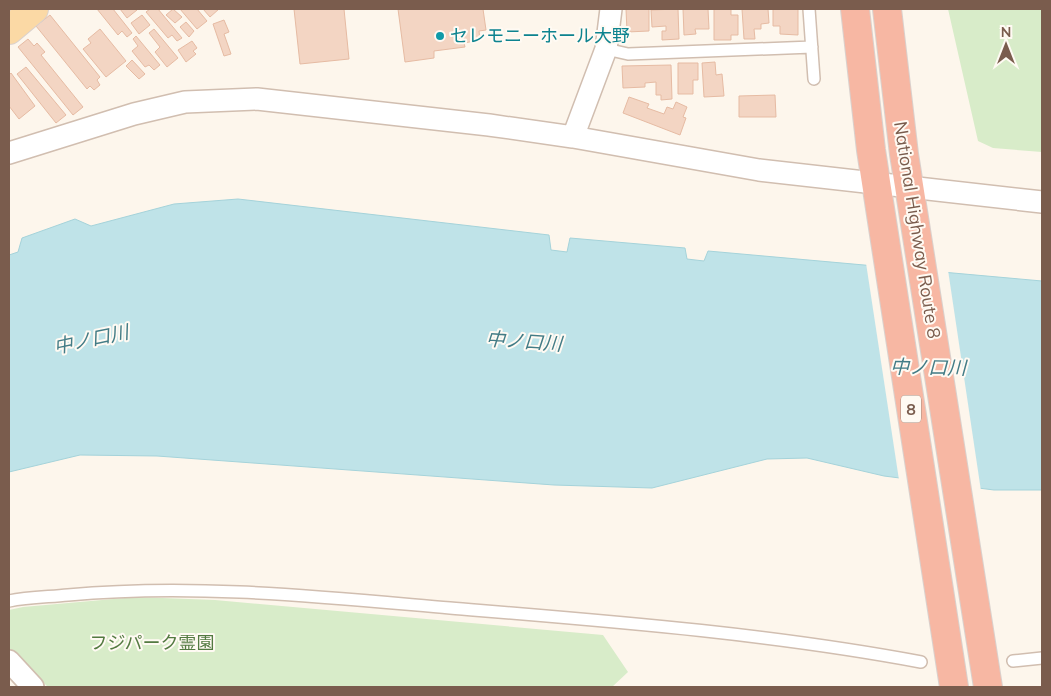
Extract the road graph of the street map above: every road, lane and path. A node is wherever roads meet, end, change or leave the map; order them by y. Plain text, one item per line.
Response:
1 (34, 9) edge
2 (611, 9) edge
3 (809, 9) edge
4 (855, 9) edge
5 (887, 9) edge
6 (9, 30) edge
7 (812, 47) junction
8 (606, 49) junction
9 (814, 79) dead end
10 (573, 137) junction
11 (9, 152) edge
12 (877, 182) junction
13 (910, 187) junction
14 (1042, 202) edge
15 (9, 601) edge
16 (1042, 658) edge
17 (9, 661) edge
18 (1013, 661) dead end
19 (921, 662) dead end
20 (33, 687) edge
21 (954, 687) edge
22 (988, 687) edge

1 - 6 main road
2 - 8 street
3 - 7 lane
4 - 12 highway, National Highway Route 8 / 8
5 - 13 highway, National Highway Route 8 / 8
7 - 8 lane
7 - 9 lane
8 - 10 street
10 - 11 street
10 - 12 street
12 - 13 street
12 - 21 highway, National Highway Route 8 / 8
13 - 14 street
13 - 22 highway, National Highway Route 8 / 8
15 - 19 lane
16 - 18 lane
17 - 20 street

